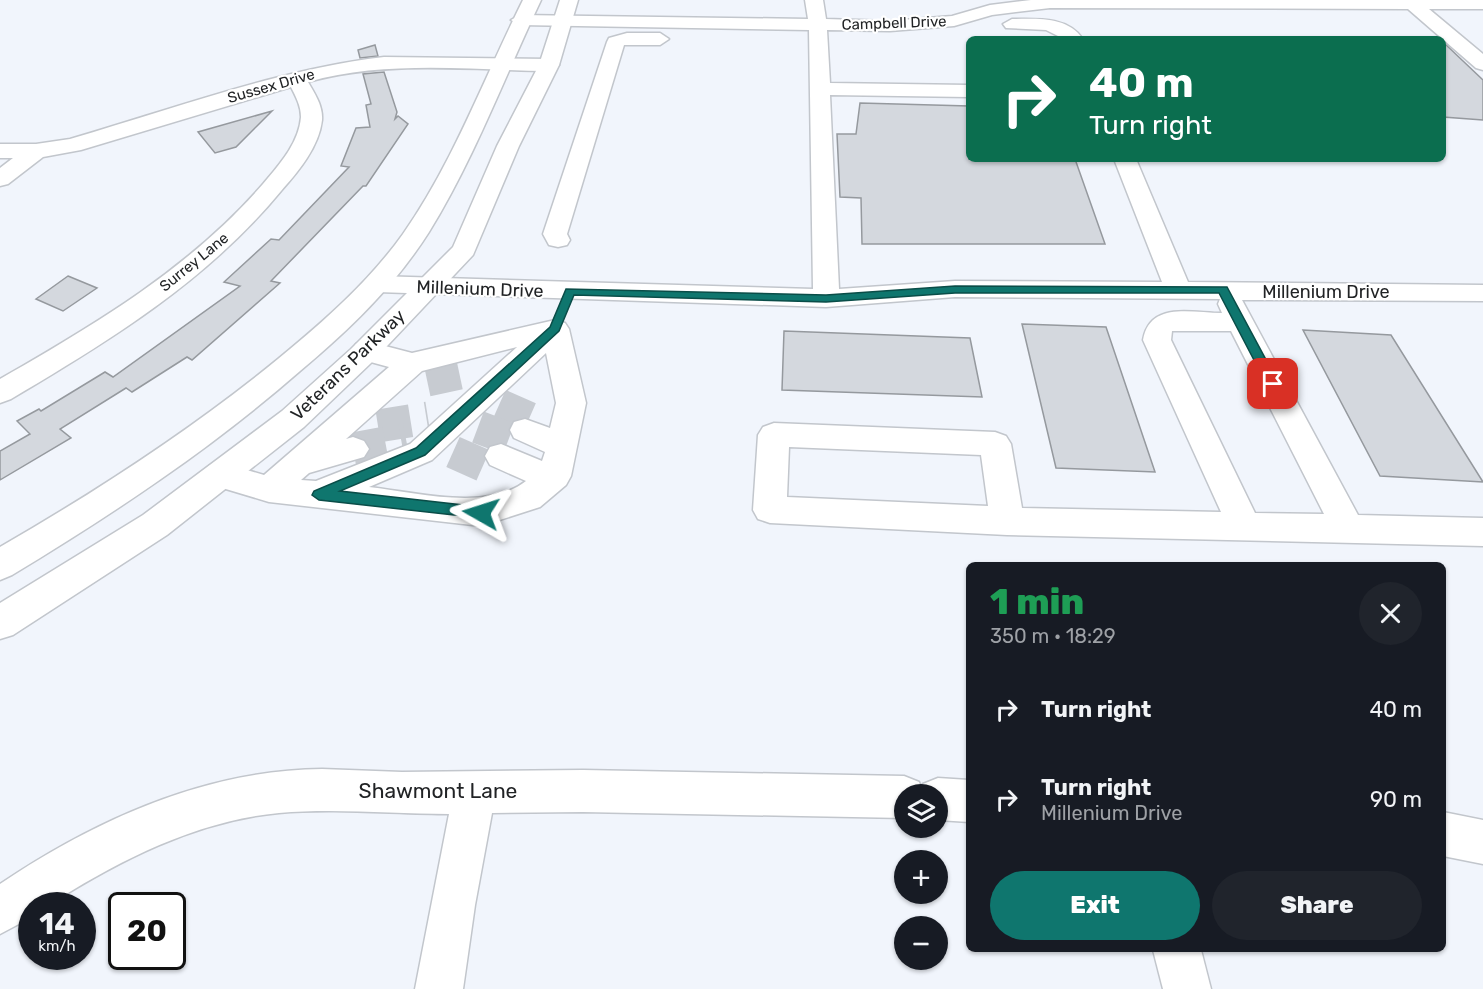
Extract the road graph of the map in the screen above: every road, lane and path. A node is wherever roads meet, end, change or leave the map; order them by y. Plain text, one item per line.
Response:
1 (532, 0) edge
2 (569, 0) edge
3 (1283, 2) edge
4 (1410, 2) edge
5 (1483, 4) edge
6 (812, 15) edge
7 (563, 19) junction
8 (520, 20) junction
9 (954, 21) junction
10 (1072, 36) edge
11 (1483, 64) edge
12 (502, 65) junction
13 (549, 65) junction
14 (295, 78) junction
15 (818, 89) junction
16 (966, 91) edge
17 (0, 151) edge
18 (36, 151) junction
19 (1126, 162) edge
20 (0, 179) edge
21 (558, 240) dead end
22 (377, 284) junction
23 (427, 288) junction
24 (1178, 290) junction
25 (1223, 290) junction
26 (570, 291) junction
27 (1483, 293) edge
28 (826, 298) junction
29 (1240, 322) junction
30 (555, 329) junction
31 (366, 351) junction
32 (0, 392) edge
33 (451, 409) junction
34 (301, 411) junction
35 (354, 427) junction
36 (550, 468) junction
37 (220, 475) junction
38 (268, 489) junction
39 (319, 495) junction
40 (1007, 521) junction
41 (1244, 526) junction
42 (1348, 529) junction
43 (1483, 532) edge
44 (0, 565) edge
45 (0, 623) edge
46 (475, 792) junction
47 (894, 797) edge
48 (948, 800) edge
49 (966, 801) edge
50 (1446, 835) edge
51 (1483, 842) edge
52 (0, 911) edge
53 (1177, 952) edge
54 (439, 989) edge
55 (1186, 989) edge

1 - 8 main road, Veterans Parkway
2 - 7 main road, Veterans Parkway
3 - 4 main road, Campbell Drive
3 - 9 main road, Campbell Drive
4 - 5 main road, Campbell Drive
4 - 11 main road
6 - 7 main road, Campbell Drive
6 - 9 main road, Campbell Drive
6 - 15 main road
6 - 21 main road
7 - 8 main road, Campbell Drive
7 - 13 main road, Veterans Parkway
8 - 12 main road, Veterans Parkway
9 - 10 main road
12 - 13 main road, Sussex Drive
12 - 14 main road, Sussex Drive
12 - 22 main road, Veterans Parkway
13 - 23 main road, Veterans Parkway
14 - 18 main road, Sussex Drive
14 - 32 main road, Surrey Lane
15 - 16 main road
15 - 28 main road
17 - 18 main road, Sussex Drive
18 - 20 main road
19 - 24 main road
22 - 23 main road, Millenium Drive
22 - 44 main road, Veterans Parkway
23 - 26 main road, Millenium Drive
23 - 31 main road, Veterans Parkway
24 - 25 main road, Millenium Drive
24 - 28 main road, Millenium Drive
25 - 27 main road, Millenium Drive
25 - 29 main road
26 - 28 main road, Millenium Drive
26 - 30 main road
29 - 41 main road
29 - 42 main road
30 - 33 main road
30 - 33 main road
30 - 36 main road
31 - 33 main road
31 - 34 main road, Veterans Parkway
33 - 35 main road
33 - 39 main road
34 - 35 main road
34 - 37 main road, Veterans Parkway
35 - 38 main road
36 - 36 main road
36 - 39 main road
37 - 38 main road
37 - 45 main road, Veterans Parkway
38 - 39 main road
40 - 40 main road
40 - 41 main road
41 - 42 main road
42 - 43 main road
46 - 47 main road, Shawmont Lane
46 - 52 main road, Shawmont Lane
46 - 54 main road
48 - 49 main road
50 - 51 main road
53 - 55 main road

